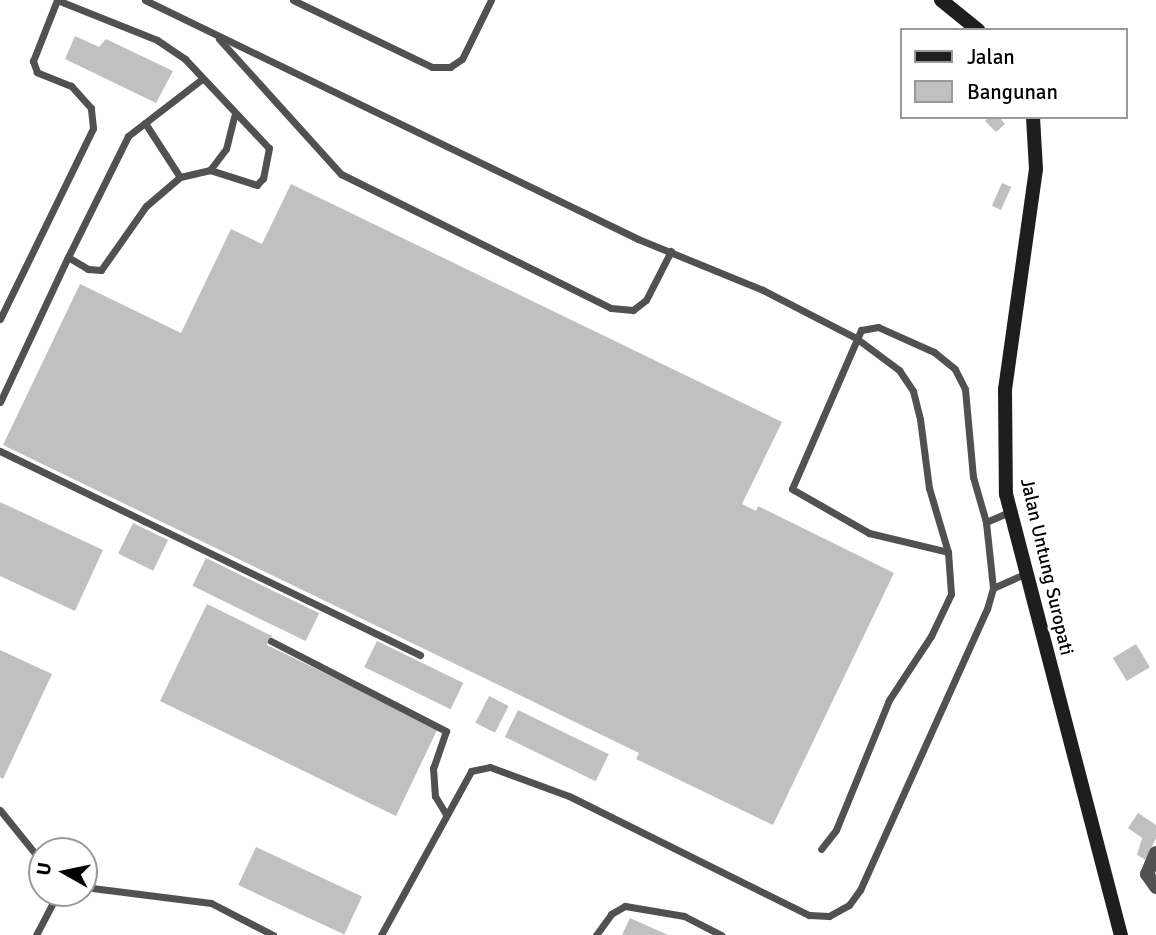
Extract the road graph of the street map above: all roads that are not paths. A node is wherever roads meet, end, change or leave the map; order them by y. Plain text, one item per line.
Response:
1 (57, 0) edge
2 (145, 0) edge
3 (293, 0) edge
4 (491, 0) edge
5 (941, 0) edge
6 (976, 28) edge
7 (217, 36) junction
8 (202, 79) junction
9 (234, 116) junction
10 (1032, 119) edge
11 (145, 123) junction
12 (210, 170) junction
13 (180, 177) junction
14 (671, 251) junction
15 (68, 257) junction
16 (0, 319) edge
17 (856, 338) junction
18 (0, 402) edge
19 (0, 451) edge
20 (1010, 512) junction
21 (986, 522) junction
22 (948, 552) junction
23 (1026, 573) junction
24 (993, 588) junction
25 (271, 641) dead end
26 (420, 655) dead end
27 (0, 810) edge
28 (446, 814) junction
29 (28, 845) edge
30 (821, 849) dead end
31 (1156, 853) edge
32 (1156, 887) edge
33 (98, 889) edge
34 (51, 907) edge
35 (36, 935) edge
36 (273, 935) edge
37 (381, 935) edge
38 (596, 935) edge
39 (721, 935) edge
40 (1121, 935) edge

1 - 8 lane
1 - 16 lane
2 - 7 lane
3 - 4 lane
5 - 6 main road
7 - 14 lane
7 - 14 lane
8 - 9 lane
8 - 11 lane
9 - 12 lane
9 - 12 lane
10 - 20 main road, Jalan Untung Suropati
11 - 13 lane
11 - 15 lane
12 - 13 lane
13 - 15 lane
14 - 17 lane
15 - 18 lane
17 - 21 lane
17 - 22 lane
17 - 22 lane
19 - 26 lane
20 - 21 lane
20 - 23 main road, Jalan Untung Suropati
21 - 24 lane
22 - 30 lane
23 - 24 lane
23 - 40 main road, Jalan Untung Suropati
24 - 28 lane
25 - 28 lane
27 - 29 lane
28 - 37 lane
31 - 32 street
33 - 36 lane
34 - 35 lane
38 - 39 lane

